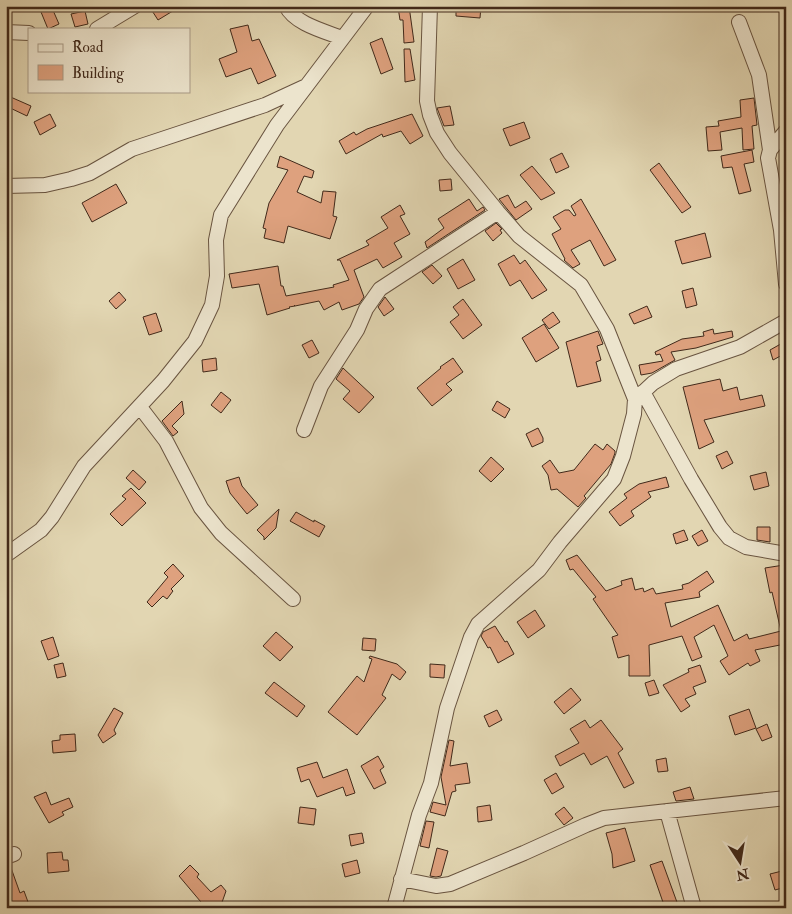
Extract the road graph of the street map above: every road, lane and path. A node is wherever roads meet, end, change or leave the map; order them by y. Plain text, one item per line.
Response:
1 (135, 6) edge
2 (286, 6) edge
3 (367, 6) edge
4 (430, 6) edge
5 (739, 22) dead end
6 (99, 28) edge
7 (6, 32) edge
8 (28, 33) edge
9 (342, 38) junction
10 (305, 87) junction
11 (786, 131) edge
12 (770, 150) junction
13 (6, 186) edge
14 (498, 212) junction
15 (786, 284) edge
16 (786, 321) edge
17 (639, 396) junction
18 (140, 407) junction
19 (304, 430) dead end
20 (786, 554) edge
21 (6, 555) edge
22 (293, 599) dead end
23 (786, 798) edge
24 (667, 811) junction
25 (401, 879) junction
26 (394, 908) edge
27 (694, 908) edge

1 - 6 street
2 - 9 street
3 - 9 street
4 - 14 street
5 - 12 street
7 - 8 street
9 - 10 street
10 - 13 street
10 - 18 street
11 - 12 street
12 - 15 street
14 - 17 street
14 - 19 street
16 - 17 street
17 - 20 street
17 - 25 street
18 - 21 street
18 - 22 street
23 - 24 street
24 - 25 street
24 - 27 street
25 - 26 street

